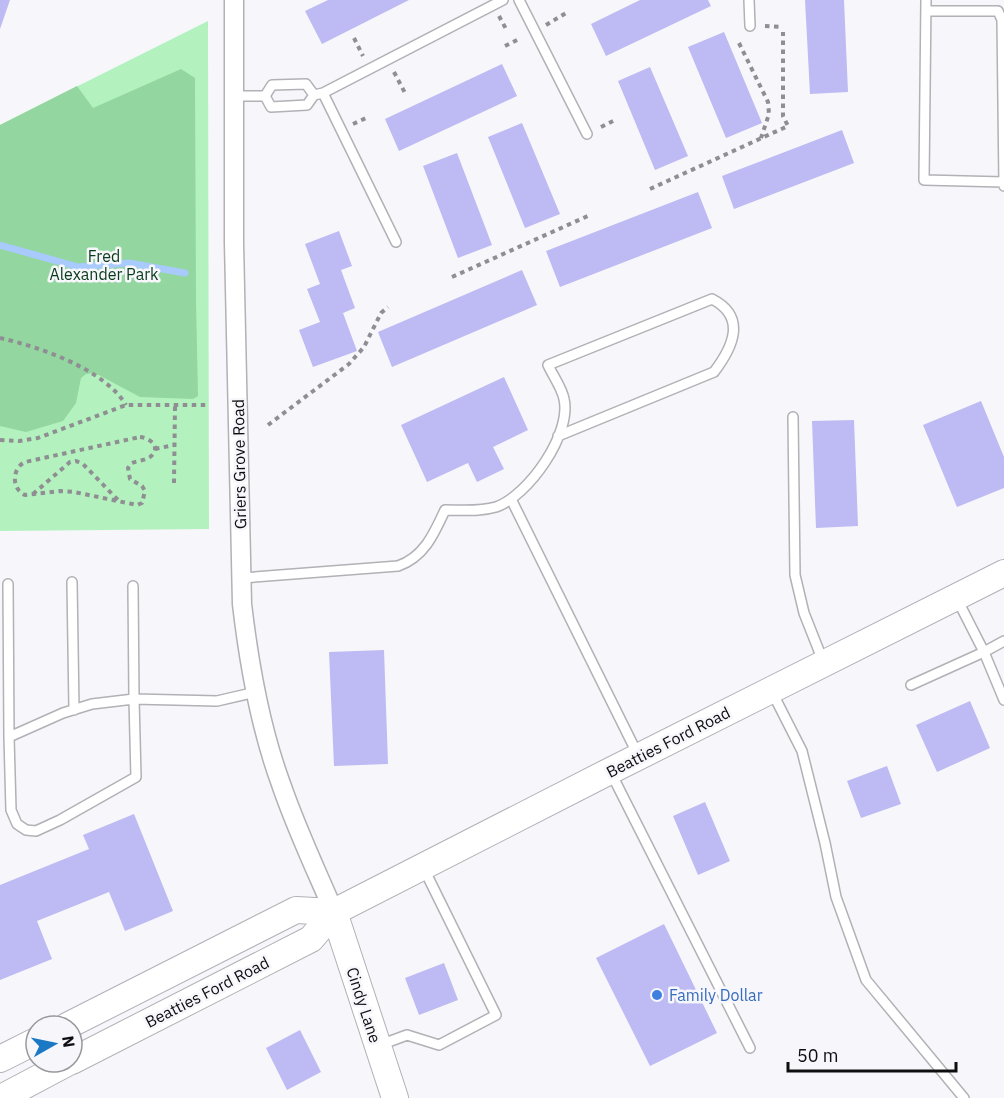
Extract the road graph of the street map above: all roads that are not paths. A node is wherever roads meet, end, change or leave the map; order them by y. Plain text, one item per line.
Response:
1 (234, 0) edge
2 (503, 0) edge
3 (519, 0) edge
4 (749, 0) edge
5 (926, 0) edge
6 (491, 3) edge
7 (926, 11) junction
8 (750, 26) dead end
9 (319, 94) junction
10 (233, 96) junction
11 (265, 96) junction
12 (587, 134) dead end
13 (1004, 183) edge
14 (396, 242) dead end
15 (794, 417) dead end
16 (558, 436) junction
17 (511, 499) junction
18 (1004, 573) edge
19 (242, 578) junction
20 (72, 582) dead end
21 (8, 584) dead end
22 (134, 586) dead end
23 (957, 598) junction
24 (1004, 641) edge
25 (984, 652) junction
26 (824, 663) junction
27 (911, 685) dead end
28 (771, 690) junction
29 (256, 692) junction
30 (134, 699) junction
31 (1004, 700) edge
32 (74, 710) junction
33 (9, 737) junction
34 (639, 757) junction
35 (610, 771) junction
36 (423, 867) junction
37 (334, 912) junction
38 (84, 1017) edge
39 (378, 1046) junction
40 (24, 1047) edge
41 (750, 1048) dead end
42 (84, 1054) edge
43 (0, 1059) edge
44 (50, 1074) edge
45 (1, 1098) edge
46 (395, 1098) edge
47 (964, 1098) edge

1 - 10 street, Griers Grove Road
2 - 6 lane
3 - 12 lane
4 - 8 lane
5 - 7 lane
6 - 9 lane
7 - 13 lane
7 - 13 lane
9 - 11 lane
9 - 11 lane
9 - 14 lane
10 - 11 lane
10 - 19 street, Griers Grove Road
15 - 26 lane
16 - 16 lane
16 - 17 lane
17 - 19 lane
17 - 34 lane
18 - 23 main road, Beatties Ford Road
19 - 29 street, Griers Grove Road
20 - 32 lane
21 - 33 lane
22 - 30 lane
23 - 25 lane
23 - 26 main road, Beatties Ford Road
24 - 25 lane
25 - 27 lane
25 - 31 lane
26 - 28 main road, Beatties Ford Road
28 - 34 main road, Beatties Ford Road
28 - 47 lane
29 - 30 lane
29 - 37 street, Griers Grove Road
30 - 32 lane
30 - 33 lane
32 - 33 lane
34 - 35 main road, Beatties Ford Road
35 - 36 main road, Beatties Ford Road
35 - 41 lane
36 - 37 main road, Beatties Ford Road
36 - 39 lane
37 - 38 main road, Beatties Ford Road
37 - 39 main road, Cindy Lane
37 - 42 main road, Beatties Ford Road
39 - 46 main road, Cindy Lane
40 - 43 main road
44 - 45 main road, Beatties Ford Road

